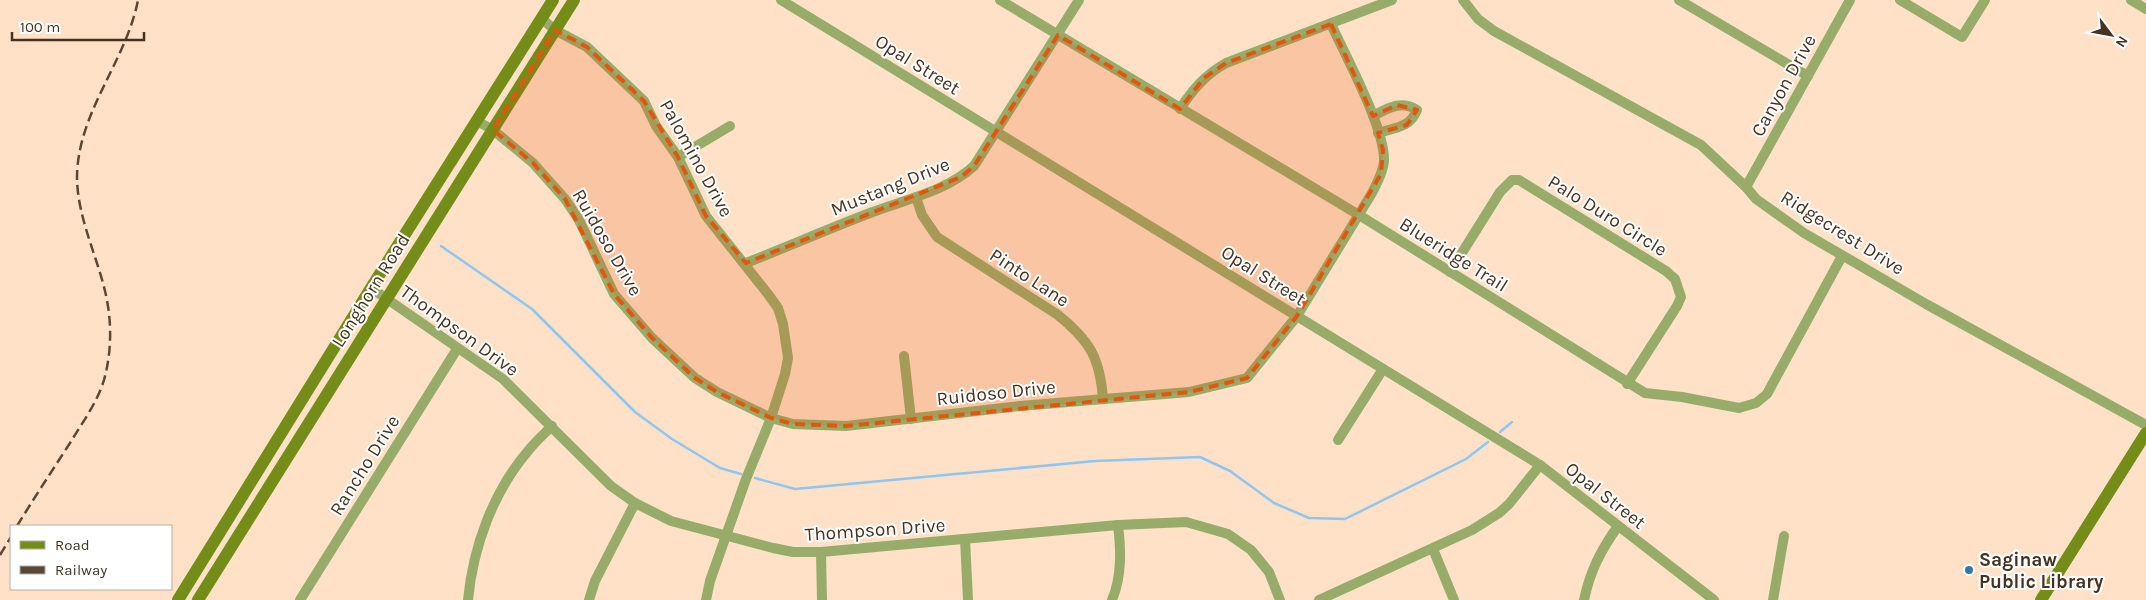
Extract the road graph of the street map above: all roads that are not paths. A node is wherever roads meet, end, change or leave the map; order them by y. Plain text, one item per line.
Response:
1 (553, 0) edge
2 (574, 0) edge
3 (781, 0) edge
4 (1000, 0) edge
5 (1079, 0) edge
6 (1392, 0) edge
7 (1462, 0) edge
8 (1679, 0) edge
9 (1850, 0) edge
10 (1900, 0) edge
11 (1984, 0) edge
12 (2131, 0) edge
13 (2146, 9) edge
14 (541, 18) junction
15 (1331, 24) junction
16 (555, 30) junction
17 (1058, 35) junction
18 (1808, 76) junction
19 (1180, 109) junction
20 (1373, 116) junction
21 (477, 121) junction
22 (730, 126) dead end
23 (493, 130) junction
24 (996, 131) junction
25 (1378, 133) junction
26 (678, 157) junction
27 (1746, 187) junction
28 (916, 197) junction
29 (1359, 215) junction
30 (1842, 256) junction
31 (746, 263) junction
32 (1450, 272) junction
33 (370, 288) junction
34 (387, 298) junction
35 (1297, 316) junction
36 (457, 348) junction
37 (904, 356) dead end
38 (1383, 369) junction
39 (1627, 384) junction
40 (1103, 399) junction
41 (770, 418) junction
42 (911, 419) junction
43 (2146, 425) edge
44 (552, 426) junction
45 (2146, 433) edge
46 (1338, 440) dead end
47 (1540, 465) junction
48 (635, 503) junction
49 (1118, 525) junction
50 (1618, 526) junction
51 (726, 535) junction
52 (1784, 536) dead end
53 (965, 539) junction
54 (1433, 550) junction
55 (821, 552) junction
56 (178, 600) edge
57 (198, 600) edge
58 (300, 600) edge
59 (468, 600) edge
60 (590, 600) edge
61 (706, 600) edge
62 (822, 600) edge
63 (968, 600) edge
64 (1112, 600) edge
65 (1280, 600) edge
66 (1319, 600) edge
67 (1454, 600) edge
68 (1584, 600) edge
69 (1714, 600) edge
70 (1773, 600) edge
71 (2040, 600) edge

1 - 14 main road, Longhorn Road
2 - 16 main road, Longhorn Road
3 - 24 street, Opal Street
4 - 17 street, Blueridge Trail
5 - 17 street, Mustang Drive
6 - 15 street
7 - 27 street, Ridgecrest Drive
8 - 18 street
9 - 18 street, Canyon Drive
10 - 11 street
12 - 13 street
14 - 16 street, Palomino Drive
14 - 21 main road, Longhorn Road
15 - 19 street
15 - 20 street, Ruidoso Drive
16 - 23 main road, Longhorn Road
16 - 26 street, Palomino Drive
17 - 19 street, Blueridge Trail
17 - 24 street, Mustang Drive
18 - 27 street, Canyon Drive
19 - 29 street, Blueridge Trail
20 - 25 street, Ruidoso Drive
20 - 25 street
21 - 23 street, Ruidoso Drive
21 - 33 main road, Longhorn Road
22 - 26 street
23 - 34 main road, Longhorn Road
23 - 41 street, Ruidoso Drive
24 - 28 street, Mustang Drive
24 - 35 street, Opal Street
25 - 29 street, Ruidoso Drive
26 - 31 street, Palomino Drive
27 - 30 street, Ridgecrest Drive
28 - 31 street, Mustang Drive
28 - 40 street, Pinto Lane
29 - 32 street, Blueridge Trail
29 - 35 street, Ruidoso Drive
30 - 39 street, Blueridge Trail
30 - 43 street, Ridgecrest Drive
31 - 41 street, Palomino Drive
32 - 39 street, Blueridge Trail
32 - 39 street, Palo Duro Circle
33 - 34 street, Thompson Drive
33 - 56 main road, Longhorn Road
34 - 36 street, Thompson Drive
34 - 57 main road, Longhorn Road
35 - 38 street, Opal Street
35 - 40 street, Ruidoso Drive
36 - 44 street, Thompson Drive
36 - 58 street, Rancho Drive
37 - 42 street
38 - 46 street
38 - 47 street, Opal Street
40 - 42 street, Ruidoso Drive
41 - 42 street, Ruidoso Drive
41 - 51 street, Palomino Drive
44 - 48 street, Thompson Drive
44 - 59 street
45 - 71 main road
47 - 50 street, Opal Street
47 - 54 street
48 - 51 street, Thompson Drive
48 - 60 street
49 - 53 street, Thompson Drive
49 - 64 street
49 - 65 street, Thompson Drive
50 - 68 street
50 - 69 street, Opal Street
51 - 55 street, Thompson Drive
51 - 61 street, Palomino Drive
52 - 70 street
53 - 55 street, Thompson Drive
53 - 63 street
54 - 66 street
54 - 67 street
55 - 62 street

